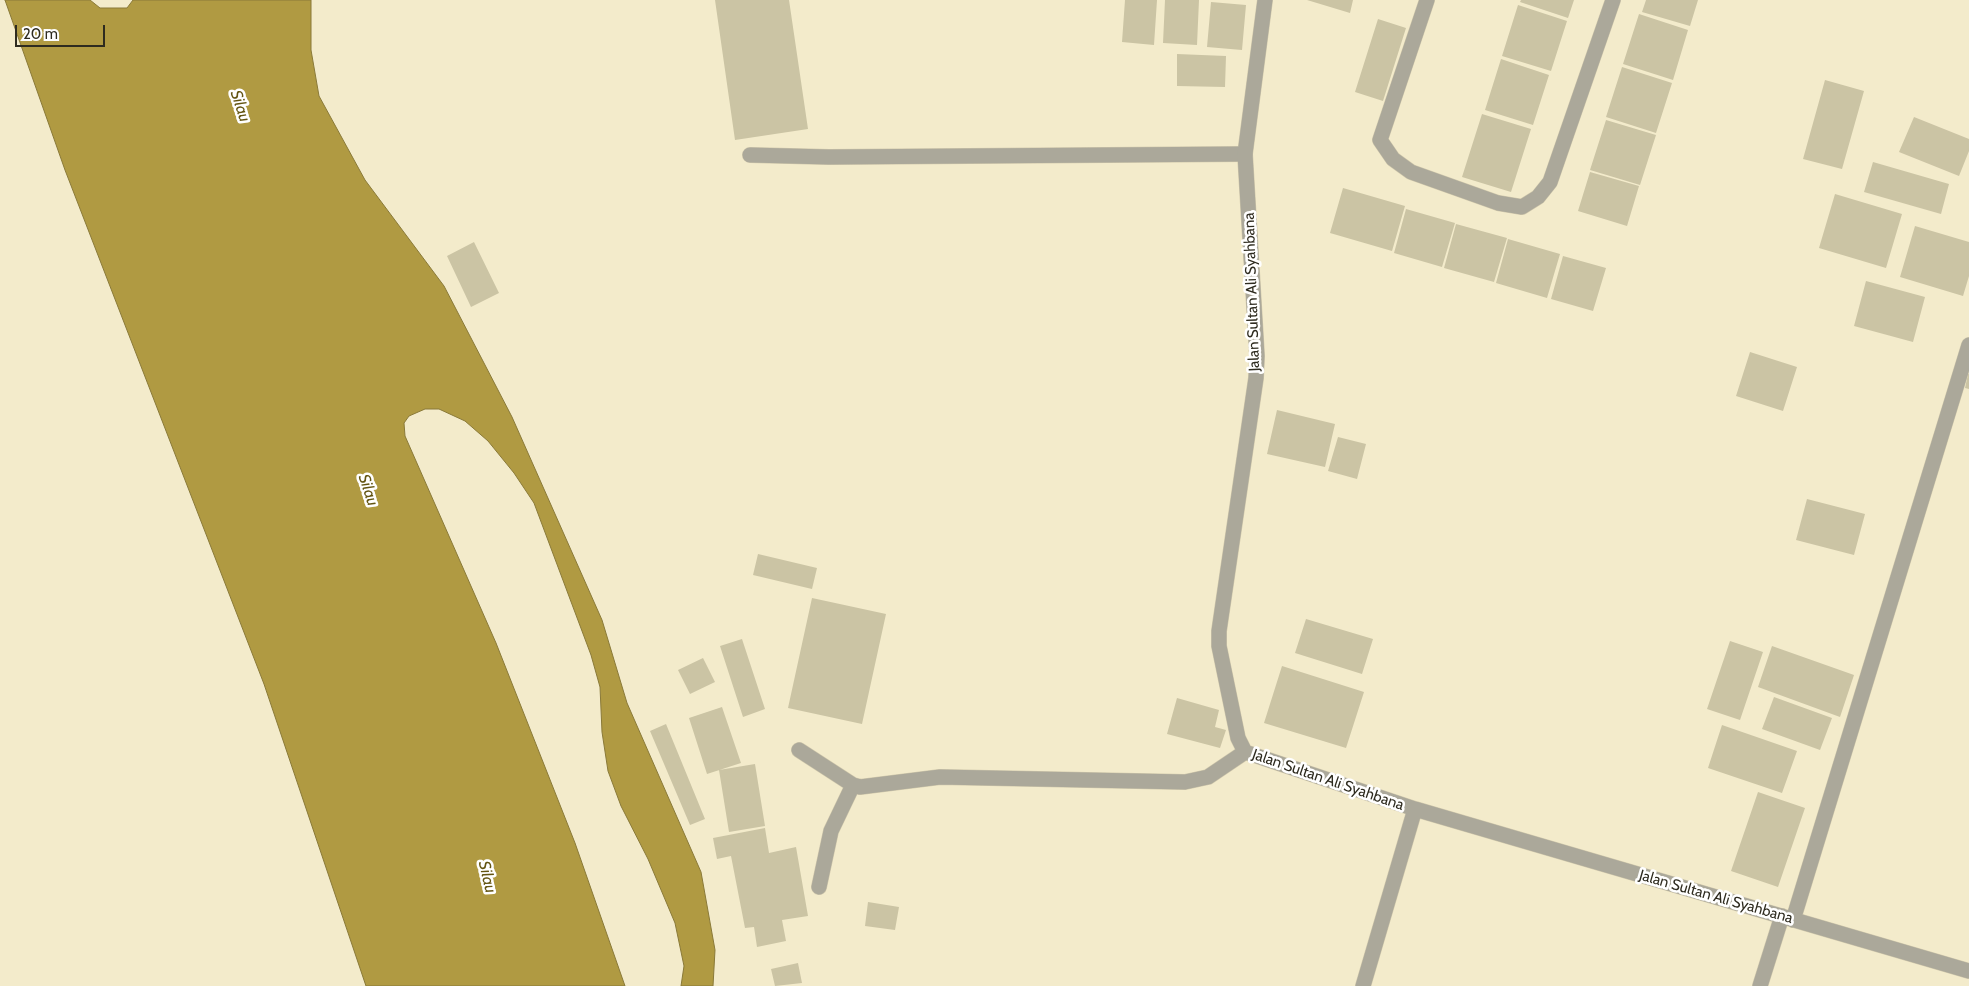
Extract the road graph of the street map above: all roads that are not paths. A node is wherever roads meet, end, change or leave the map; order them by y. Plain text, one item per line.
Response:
1 (1265, 0) edge
2 (1427, 0) edge
3 (1612, 0) edge
4 (750, 154) dead end
5 (1245, 154) junction
6 (1969, 345) edge
7 (799, 750) dead end
8 (1245, 752) junction
9 (852, 785) junction
10 (1415, 809) junction
11 (819, 887) dead end
12 (1787, 918) junction
13 (1969, 971) edge
14 (1363, 986) edge
15 (1760, 986) edge

1 - 5 street, Jalan Sultan Ali Syahbana
2 - 3 street
4 - 5 street
5 - 8 street, Jalan Sultan Ali Syahbana
6 - 12 street
7 - 9 street
8 - 9 street
8 - 10 street, Jalan Sultan Ali Syahbana
9 - 11 street
10 - 12 street, Jalan Sultan Ali Syahbana
10 - 14 street
12 - 13 street, Jalan Sultan Ali Syahbana
12 - 15 street

